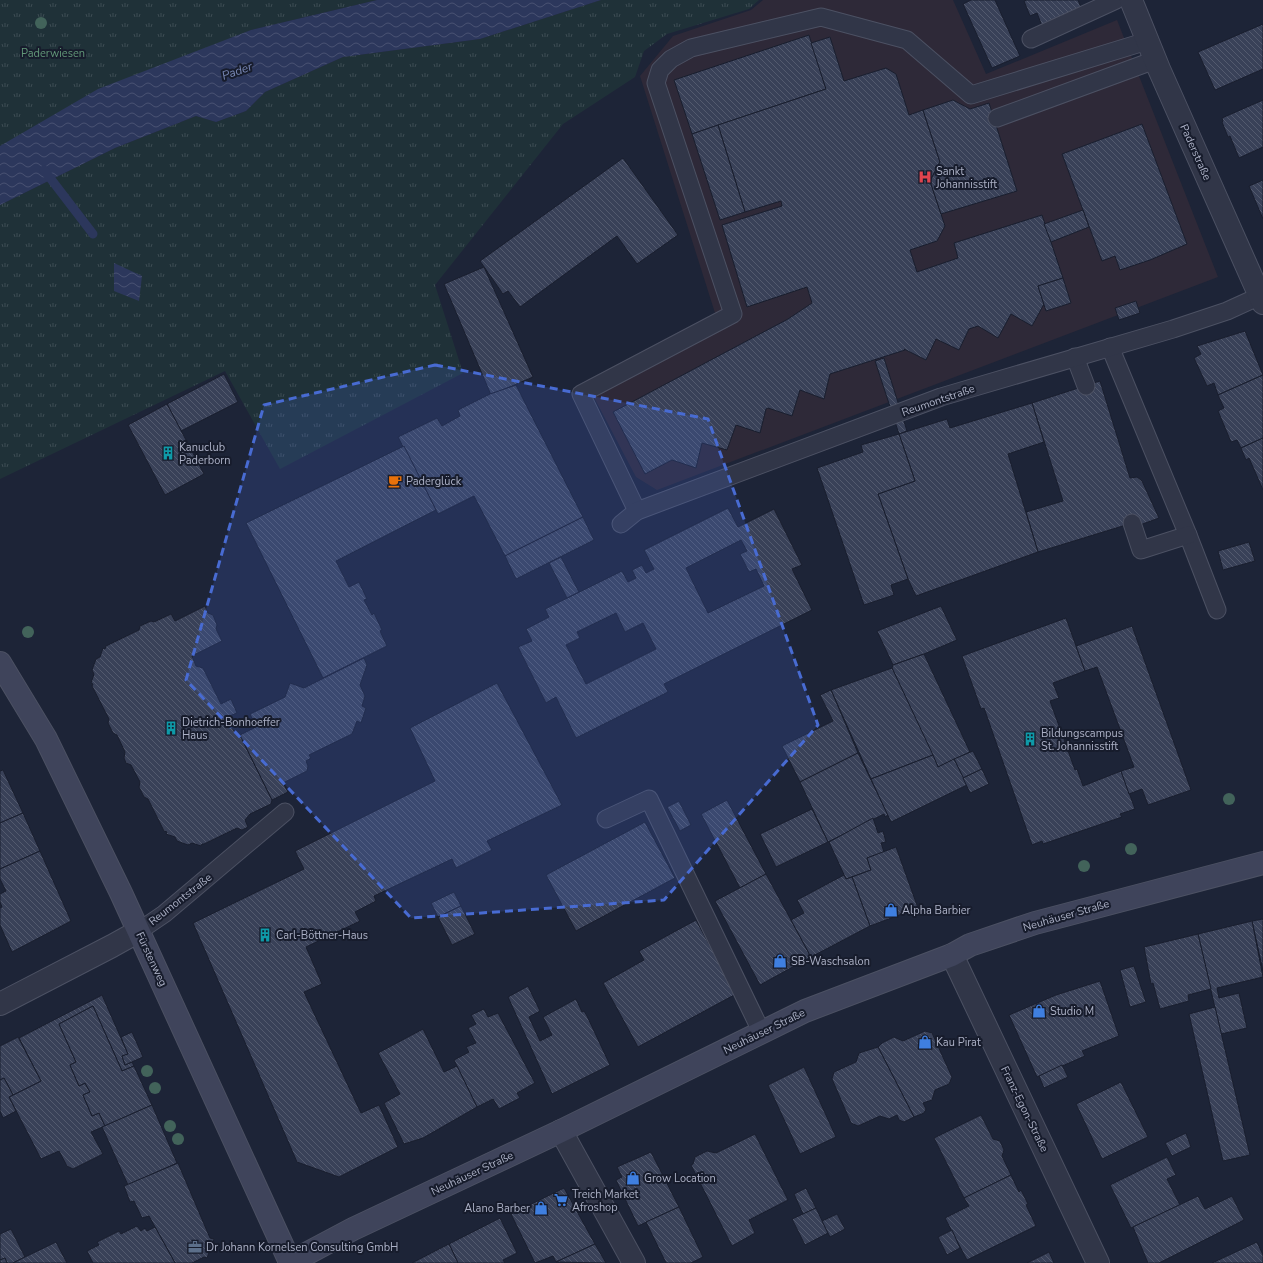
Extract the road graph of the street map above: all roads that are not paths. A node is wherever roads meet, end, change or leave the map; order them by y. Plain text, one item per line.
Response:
1 (1116, 0) edge
2 (1131, 0) edge
3 (1031, 39) dead end
4 (1151, 50) junction
5 (997, 118) dead end
6 (1262, 298) edge
7 (1110, 347) junction
8 (1075, 357) junction
9 (1086, 386) dead end
10 (637, 511) junction
11 (1132, 523) dead end
12 (621, 524) dead end
13 (1188, 535) junction
14 (1217, 610) dead end
15 (2, 674) edge
16 (285, 812) dead end
17 (606, 819) dead end
18 (1263, 863) edge
19 (139, 931) junction
20 (952, 955) junction
21 (0, 1004) edge
22 (762, 1031) junction
23 (561, 1131) junction
24 (290, 1263) edge
25 (634, 1263) edge
26 (1098, 1263) edge

1 - 3 lane
2 - 4 street, Paderstraße
4 - 5 lane
4 - 6 street, Paderstraße
4 - 10 lane
6 - 7 lane, Reumontstraße
7 - 8 lane, Reumontstraße
7 - 13 lane
8 - 9 lane
8 - 10 lane, Reumontstraße
10 - 12 lane, Reumontstraße
11 - 13 lane
13 - 14 lane
15 - 19 main road, Fürstenweg
16 - 19 lane, Reumontstraße
17 - 22 lane
18 - 20 main road, Neuhäuser Straße
19 - 21 street, Reumontstraße
19 - 24 main road, Fürstenweg
20 - 22 main road, Neuhäuser Straße
20 - 26 street, Franz-Egon-Straße
22 - 23 main road, Neuhäuser Straße
23 - 24 main road, Neuhäuser Straße
23 - 25 street

